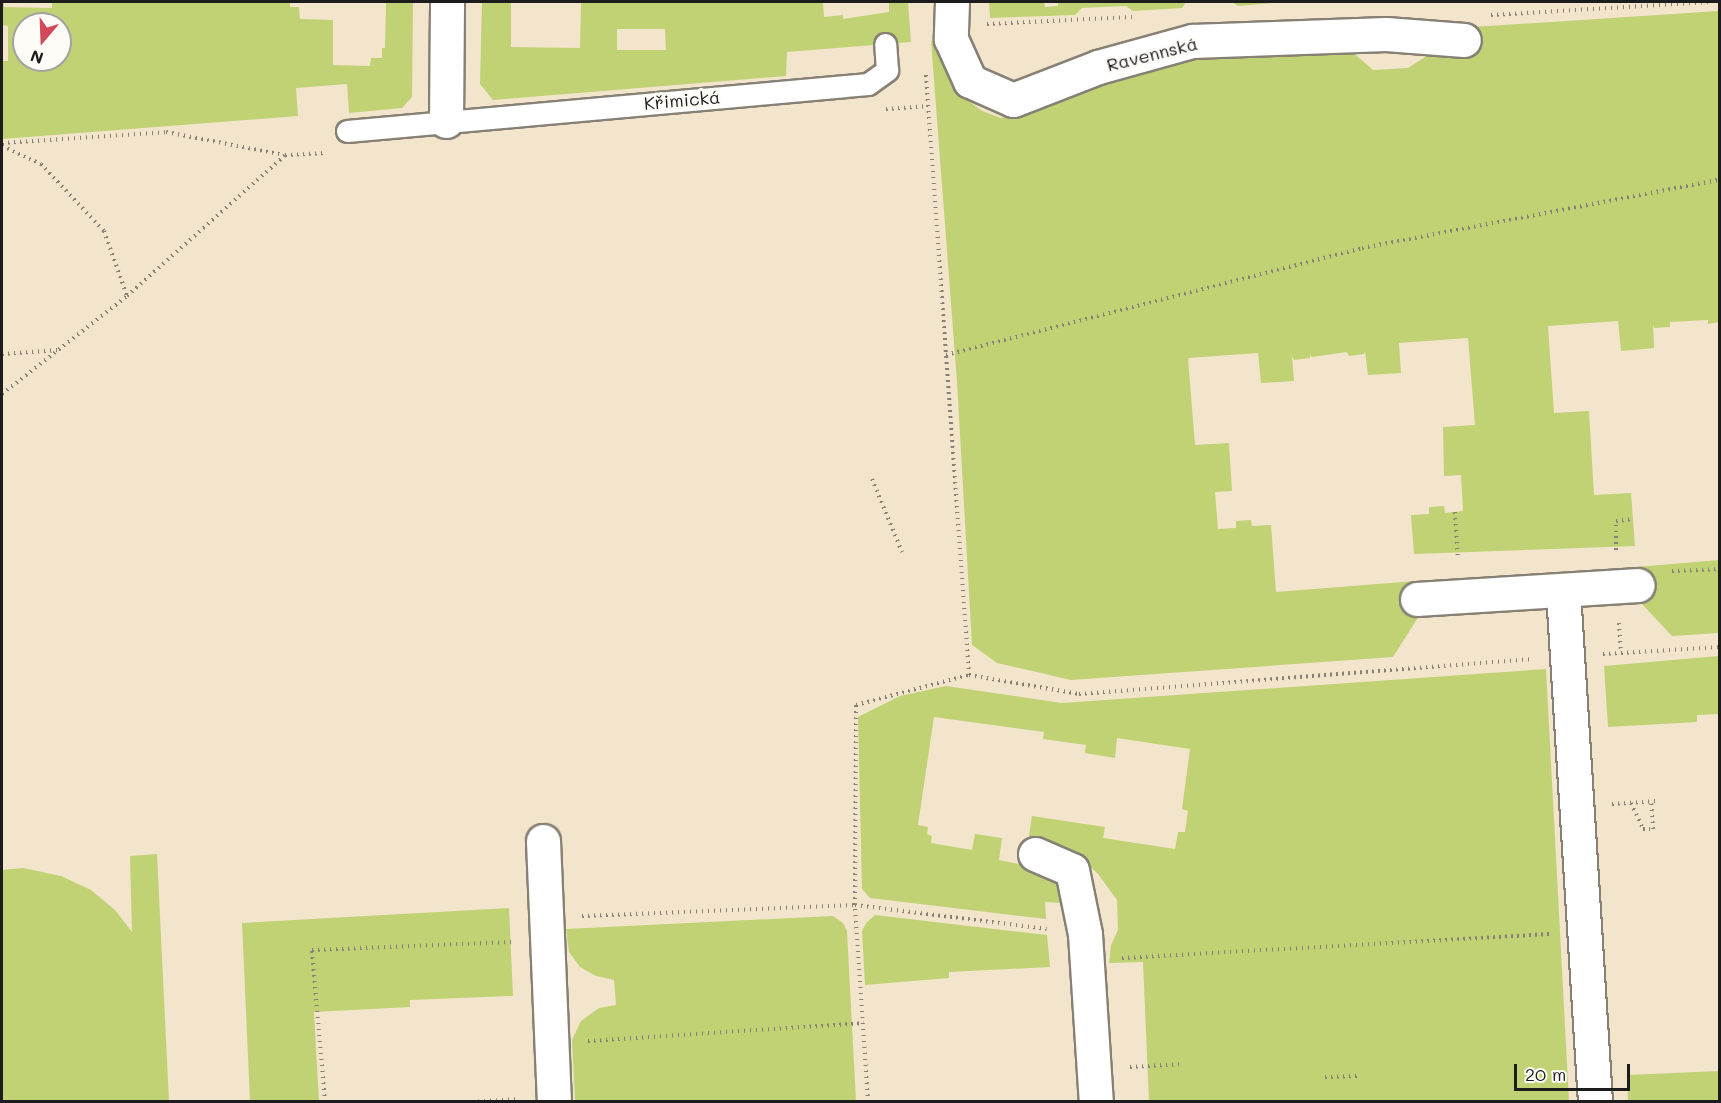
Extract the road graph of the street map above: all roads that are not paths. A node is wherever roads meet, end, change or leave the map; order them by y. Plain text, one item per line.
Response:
1 (447, 2) edge
2 (951, 2) edge
3 (1474, 28) road end
4 (885, 44) dead end
5 (446, 122) junction
6 (347, 131) dead end
7 (1638, 585) dead end
8 (1563, 591) junction
9 (1417, 599) dead end
10 (543, 841) dead end
11 (1035, 854) dead end
12 (554, 1101) edge
13 (1096, 1101) edge
14 (1595, 1101) edge

1 - 5 street
2 - 3 street, Ravennská
4 - 5 lane, Křimická
5 - 6 lane, Křimická
7 - 8 street
8 - 9 street
8 - 14 street
10 - 12 street
11 - 13 street

